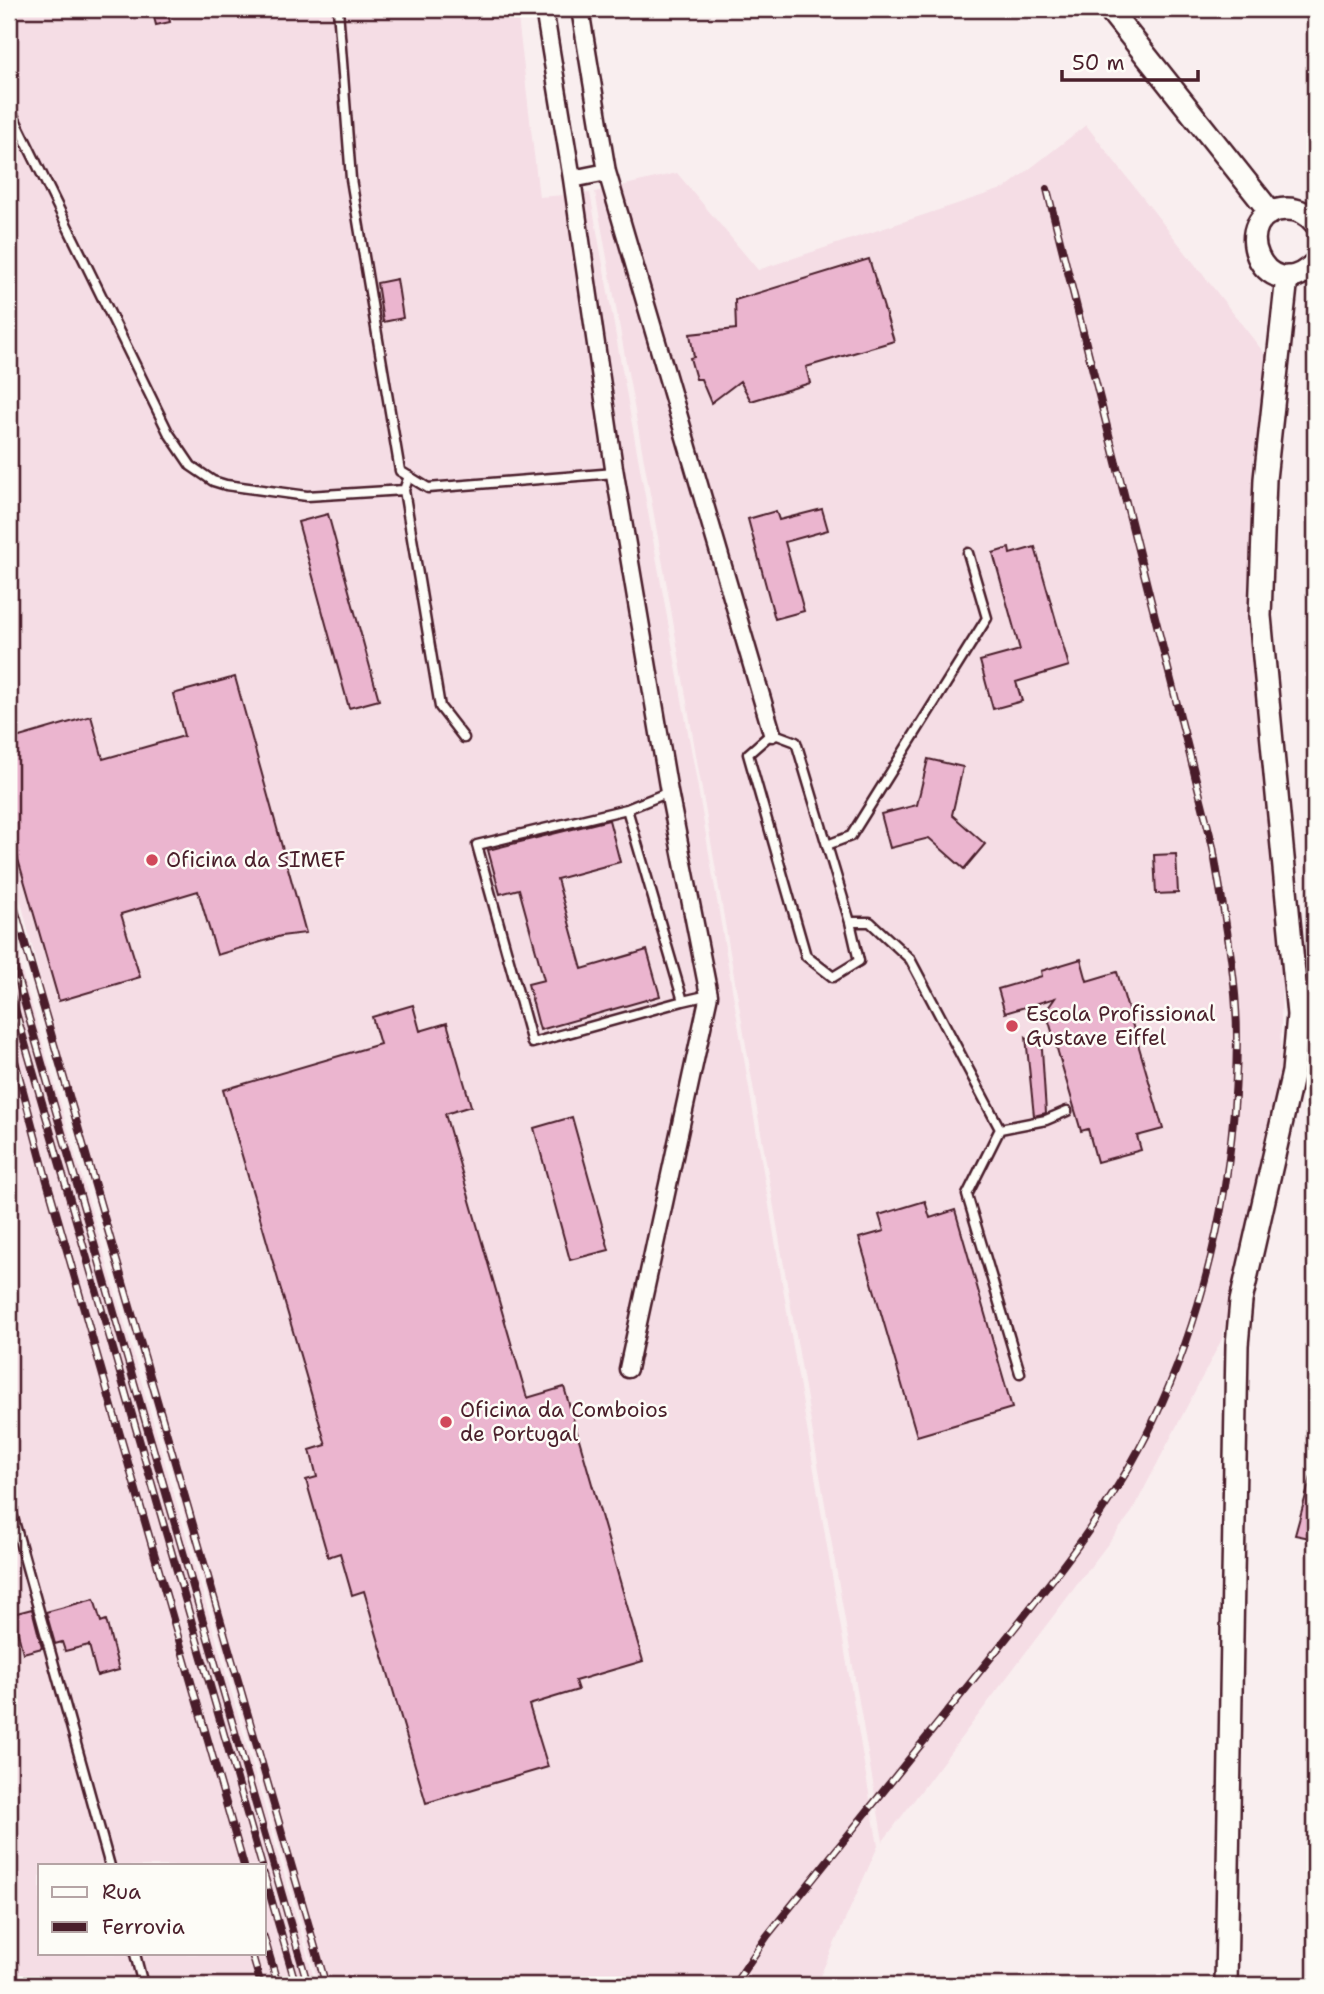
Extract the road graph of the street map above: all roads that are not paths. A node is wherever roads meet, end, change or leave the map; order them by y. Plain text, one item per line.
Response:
1 (338, 9) edge
2 (544, 9) edge
3 (580, 9) edge
4 (1109, 9) edge
5 (9, 107) edge
6 (607, 172) junction
7 (572, 179) junction
8 (1271, 213) junction
9 (1315, 223) edge
10 (1315, 263) edge
11 (1287, 277) junction
12 (615, 473) junction
13 (409, 477) junction
14 (404, 490) junction
15 (968, 553) dead end
16 (772, 733) junction
17 (464, 737) dead end
18 (669, 792) junction
19 (627, 809) junction
20 (827, 845) junction
21 (850, 922) junction
22 (709, 995) junction
23 (683, 1002) junction
24 (1067, 1111) dead end
25 (1000, 1129) junction
26 (628, 1369) dead end
27 (1020, 1373) dead end
28 (9, 1503) edge
29 (109, 1864) edge
30 (135, 1955) edge
31 (144, 1985) edge
32 (1226, 1985) edge

1 - 13 lane
2 - 7 street
3 - 6 street
4 - 8 street
5 - 14 lane
6 - 7 street
6 - 16 street
7 - 12 street
8 - 9 street
8 - 11 street
10 - 11 street
11 - 32 street
12 - 13 lane
12 - 18 street
13 - 14 lane
14 - 17 lane
15 - 20 lane
16 - 20 lane
16 - 21 lane
18 - 19 lane
18 - 22 street
19 - 23 lane
19 - 23 lane
20 - 21 lane
21 - 25 lane
22 - 23 lane
22 - 26 street
24 - 25 lane
25 - 27 lane
28 - 29 lane
30 - 31 lane

